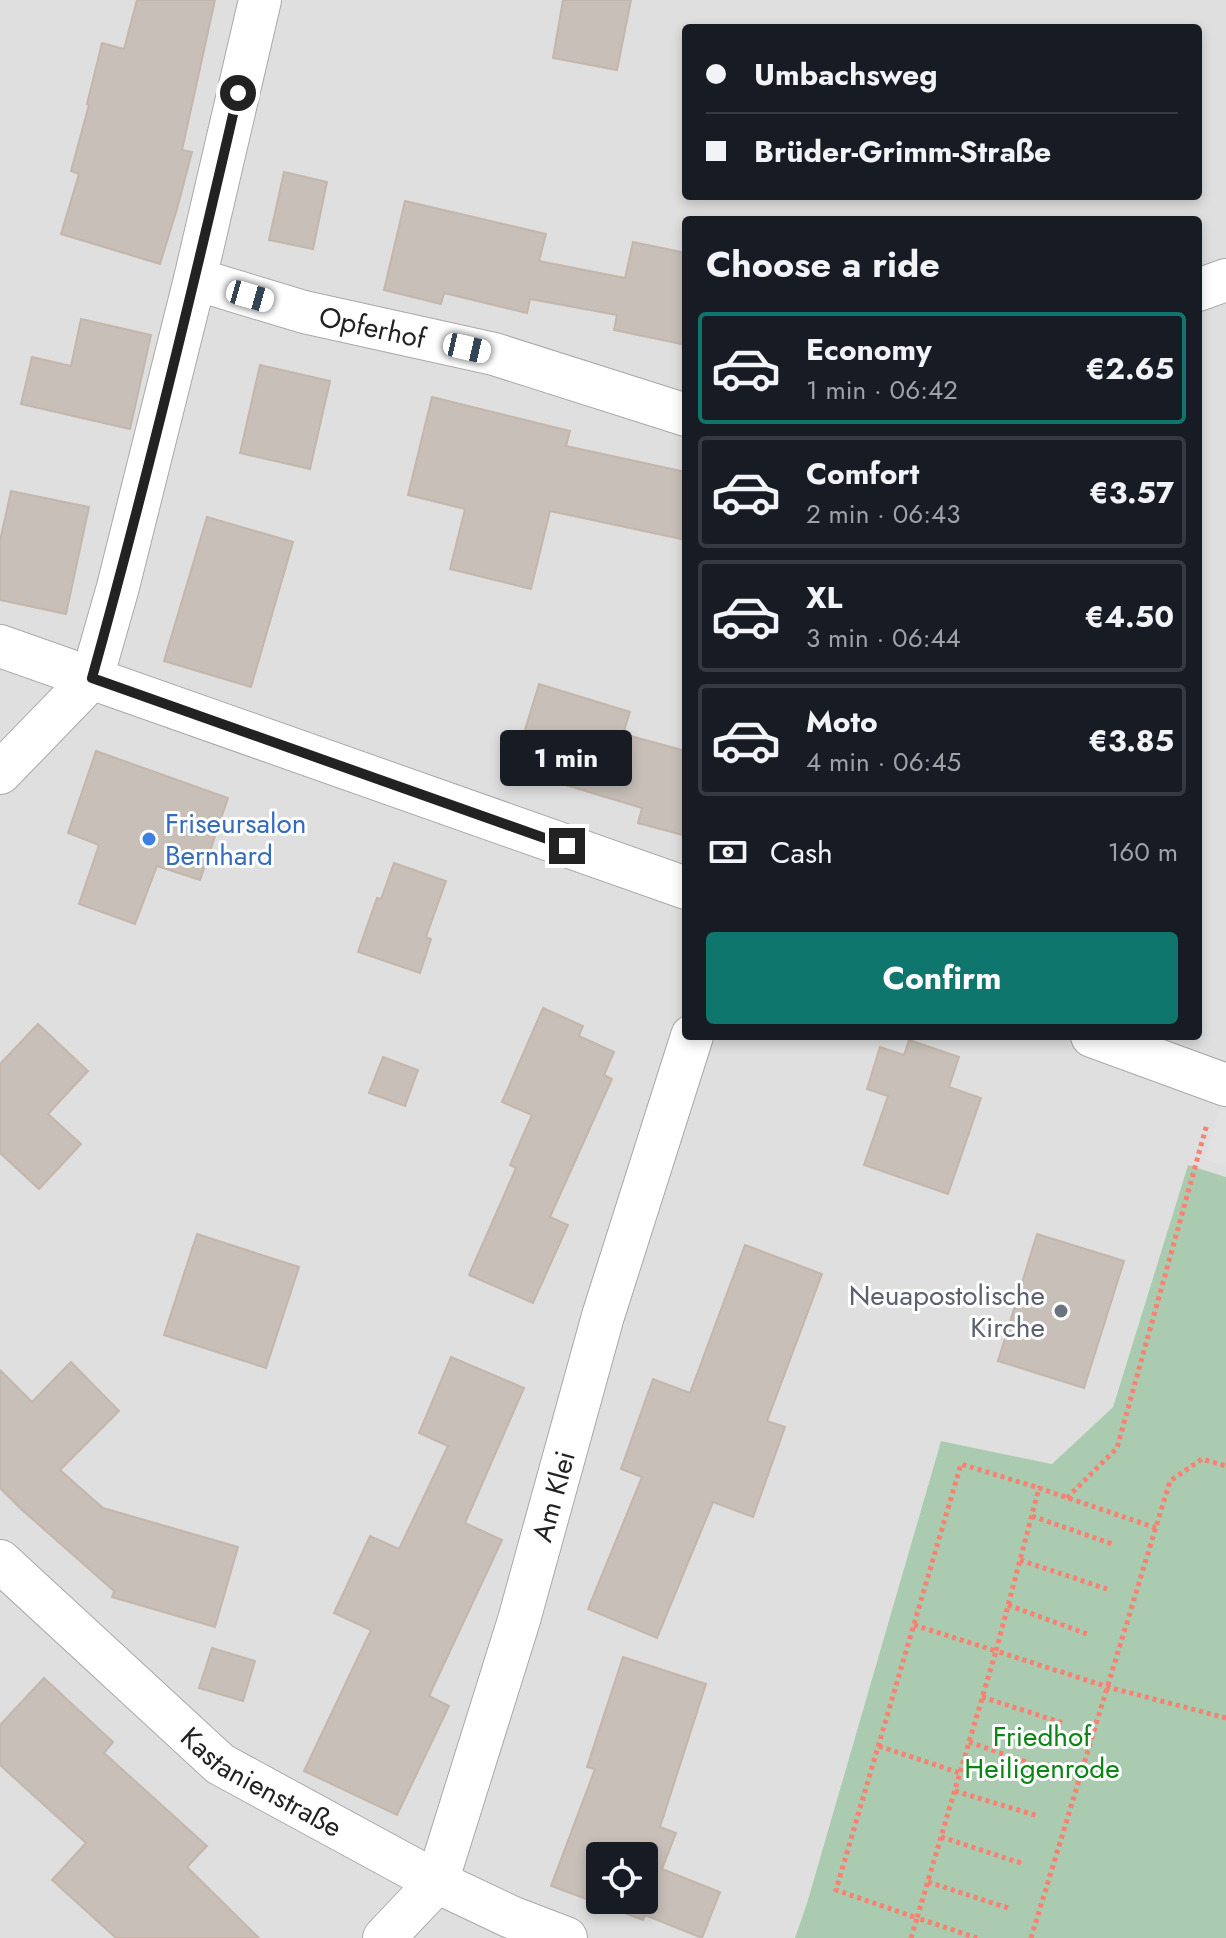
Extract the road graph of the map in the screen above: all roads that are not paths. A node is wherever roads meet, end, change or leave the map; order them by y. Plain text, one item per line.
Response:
1 (260, 0) edge
2 (195, 279) junction
3 (1226, 280) edge
4 (1202, 289) edge
5 (682, 414) edge
6 (0, 646) edge
7 (92, 678) junction
8 (0, 773) edge
9 (682, 887) edge
10 (691, 1040) edge
11 (1103, 1040) edge
12 (1222, 1083) edge
13 (0, 1561) edge
14 (437, 1882) junction
15 (384, 1938) edge
16 (566, 1938) edge

1 - 2 street
2 - 5 street, Opferhof
2 - 7 street
3 - 4 street
6 - 7 street
7 - 8 street
7 - 9 street
10 - 14 street, Am Klei
11 - 12 street
13 - 14 street, Kastanienstraße
14 - 15 street, Am Klei
14 - 16 street, Kastanienstraße

